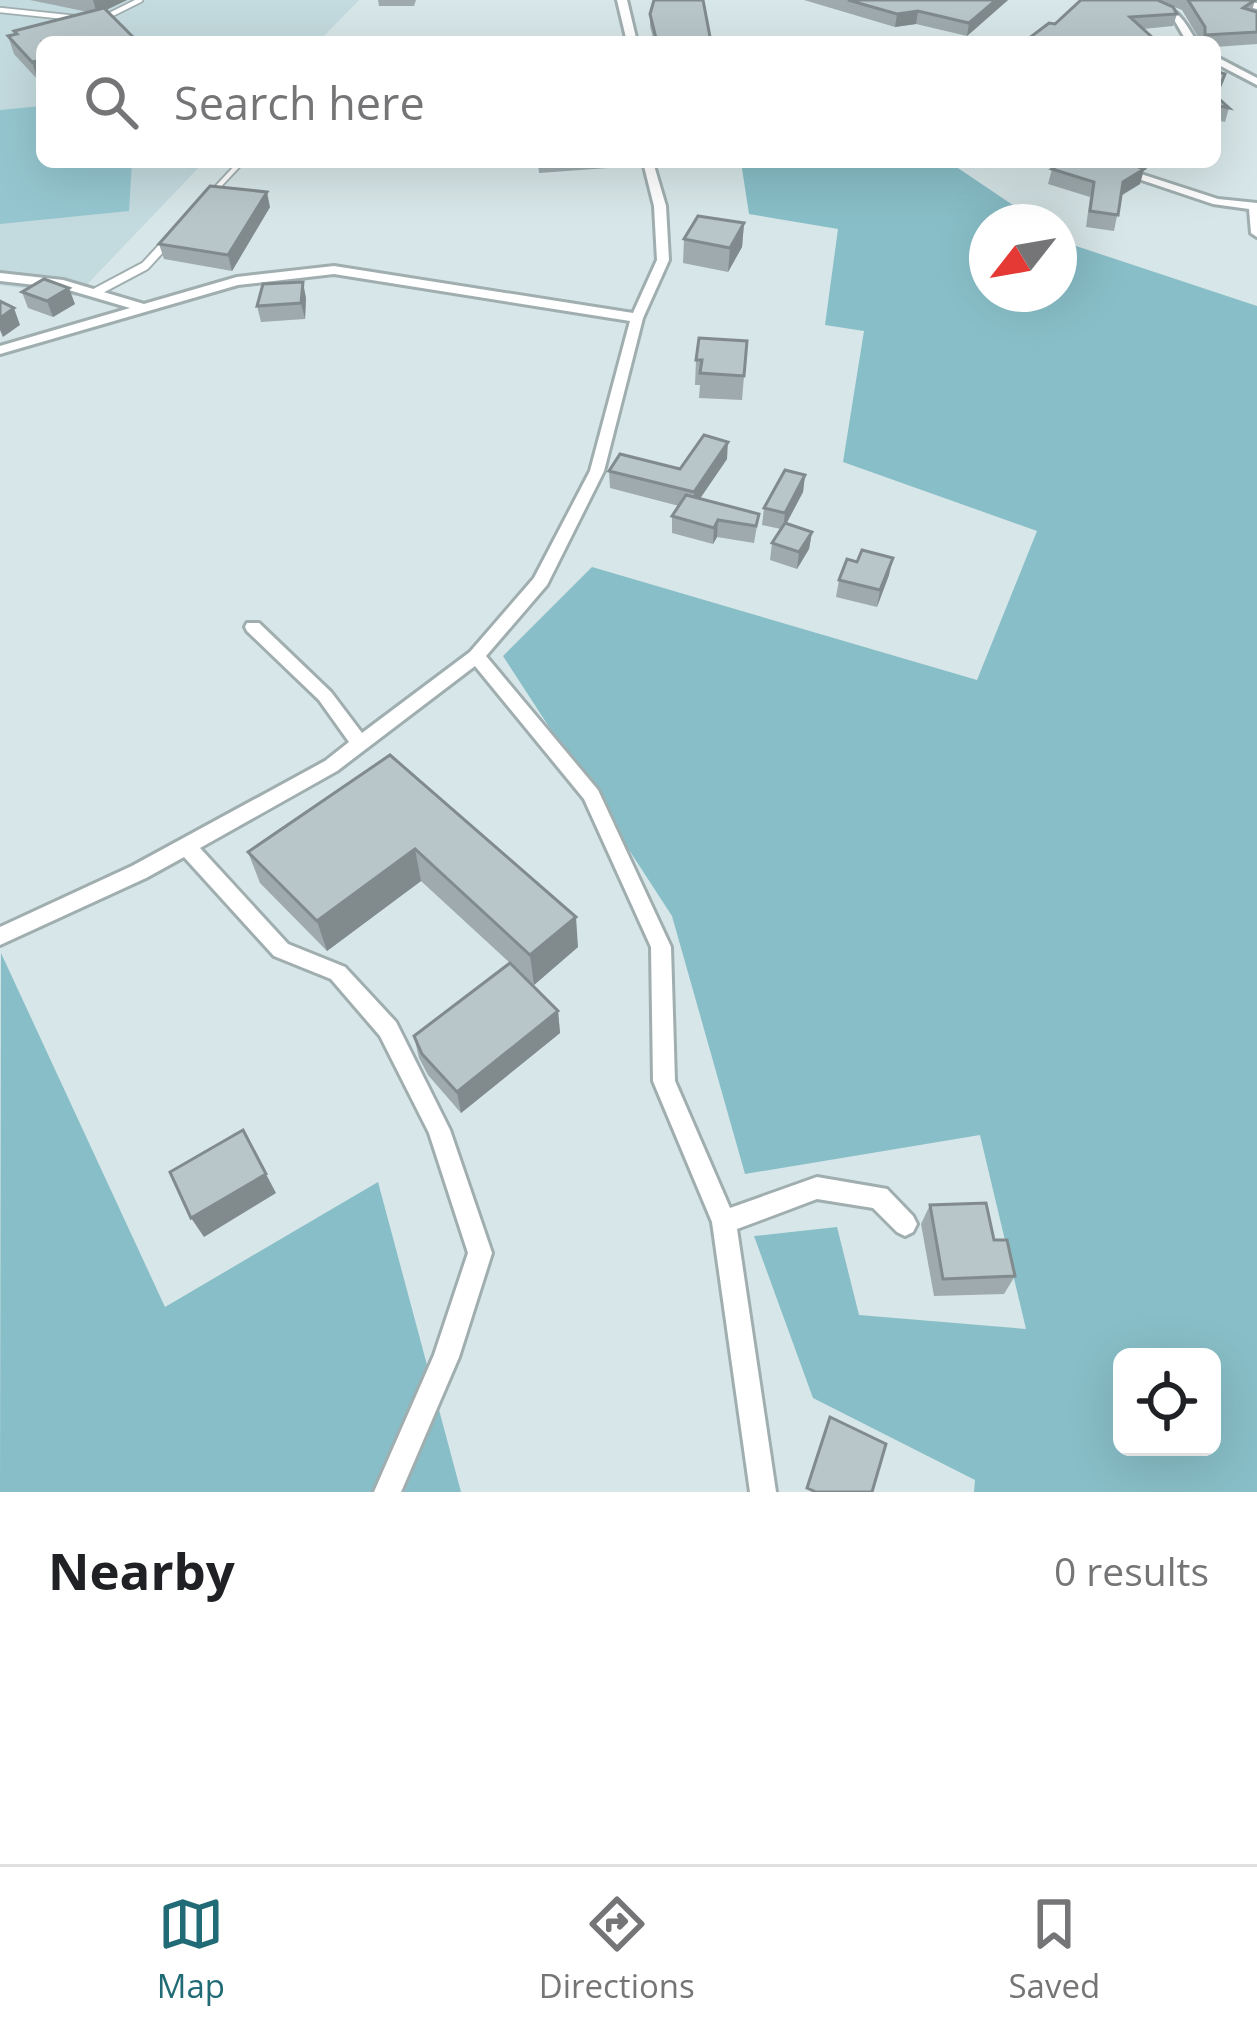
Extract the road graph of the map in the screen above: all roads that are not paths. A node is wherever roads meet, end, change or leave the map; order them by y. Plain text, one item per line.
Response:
1 (140, 0) edge
2 (622, 0) edge
3 (1233, 0) edge
4 (1156, 1) edge
5 (1136, 2) edge
6 (1257, 6) edge
7 (0, 10) edge
8 (79, 18) edge
9 (99, 20) edge
10 (631, 36) edge
11 (1188, 36) edge
12 (1221, 62) edge
13 (1257, 82) edge
14 (235, 168) edge
15 (650, 168) edge
16 (1111, 168) edge
17 (200, 206) edge
18 (1256, 207) edge
19 (1257, 232) edge
20 (173, 236) edge
21 (0, 277) edge
22 (96, 292) junction
23 (140, 308) junction
24 (637, 318) junction
25 (0, 350) edge
26 (254, 627) dead end
27 (476, 656) junction
28 (361, 745) junction
29 (187, 847) junction
30 (0, 936) edge
31 (724, 1222) junction
32 (905, 1224) dead end
33 (387, 1492) edge
34 (763, 1492) edge

1 - 9 lane
2 - 10 street
3 - 6 street
4 - 5 street
4 - 11 street
7 - 8 lane
12 - 13 street
14 - 17 lane
15 - 24 street
16 - 18 street
18 - 19 street
20 - 22 lane
21 - 22 street
22 - 23 street
23 - 24 street
23 - 25 street
24 - 27 street
26 - 28 street
27 - 28 street
27 - 31 street
28 - 29 street
29 - 30 street
29 - 33 street
31 - 32 street
31 - 34 street

